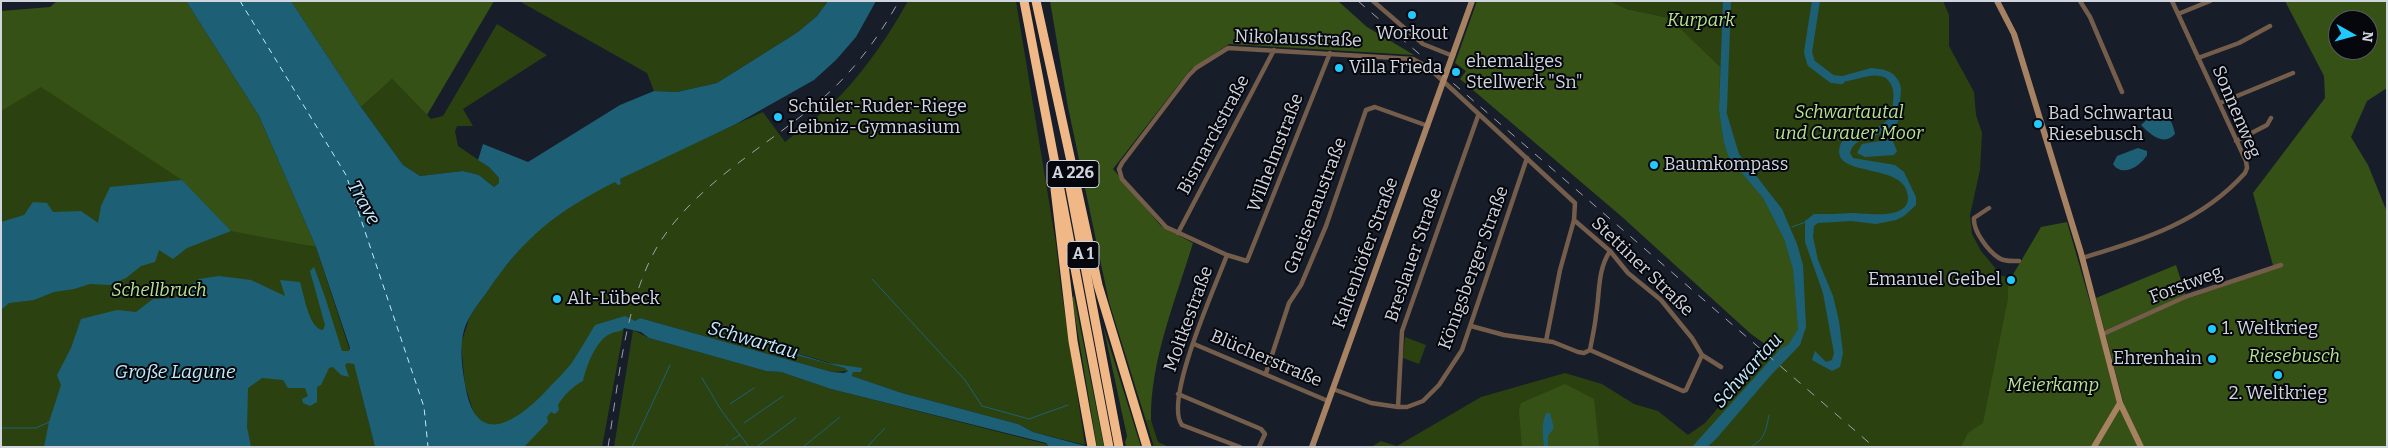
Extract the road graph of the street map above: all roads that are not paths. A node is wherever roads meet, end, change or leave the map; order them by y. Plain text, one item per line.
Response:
1 (1024, 1) edge
2 (1036, 1) edge
3 (1373, 1) edge
4 (1472, 1) edge
5 (1997, 1) edge
6 (2080, 1) edge
7 (2172, 1) edge
8 (2210, 1) edge
9 (2178, 14) junction
10 (2270, 26) dead end
11 (1274, 50) junction
12 (1330, 53) junction
13 (1453, 56) junction
14 (2198, 58) junction
15 (1048, 62) junction
16 (2294, 73) dead end
17 (1443, 82) junction
18 (2122, 92) dead end
19 (2220, 104) junction
20 (1478, 116) junction
21 (2271, 118) dead end
22 (1428, 126) junction
23 (1049, 129) junction
24 (2236, 141) junction
25 (1527, 158) junction
26 (1989, 208) dead end
27 (1574, 220) junction
28 (1178, 233) junction
29 (1610, 251) junction
30 (1227, 255) junction
31 (2082, 258) junction
32 (2018, 262) dead end
33 (2281, 265) dead end
34 (1471, 326) junction
35 (2103, 334) junction
36 (1546, 341) junction
37 (1194, 344) junction
38 (1590, 350) junction
39 (1702, 355) junction
40 (1720, 367) dead end
41 (1266, 373) junction
42 (1333, 389) junction
43 (1178, 394) junction
44 (1328, 400) junction
45 (2120, 403) junction
46 (1398, 407) junction
47 (1092, 445) edge
48 (1109, 447) edge
49 (1119, 447) edge
50 (1147, 447) edge
51 (1240, 447) edge
52 (1259, 447) edge
53 (1312, 447) edge
54 (2094, 447) edge
55 (2141, 447) edge

1 - 23 highway, A 1
2 - 15 highway, A 1
3 - 13 street
4 - 13 street, Kaltenhöfer Straße
5 - 31 street
6 - 18 street
7 - 9 street, Sonnenweg
8 - 9 street
9 - 14 street, Sonnenweg
10 - 14 street
11 - 12 street, Nikolausstraße
11 - 28 street, Bismarckstraße
11 - 28 street, Nikolausstraße
12 - 17 street, Nikolausstraße
12 - 30 street, Wilhelmstraße
13 - 17 street, Kaltenhöfer Straße
14 - 19 street, Sonnenweg
15 - 49 highway, A 1
15 - 50 highway, A 226
16 - 19 street
17 - 20 street, Stettiner Straße
17 - 22 street, Kaltenhöfer Straße
19 - 24 street, Sonnenweg
20 - 25 street, Stettiner Straße
20 - 46 street, Breslauer Straße
21 - 24 street
22 - 41 street, Gneisenaustraße
22 - 42 street, Kaltenhöfer Straße
23 - 47 highway, A 226
23 - 48 highway, A 1
24 - 31 street, Sonnenweg
25 - 27 street, Stettiner Straße
25 - 34 street, Königsberger Straße
26 - 32 street
27 - 29 street, Stettiner Straße
27 - 36 street
28 - 30 street
29 - 38 street
29 - 39 street, Stettiner Straße
30 - 37 street, Moltkestraße
31 - 35 street
33 - 35 street, Forstweg
34 - 36 street
34 - 46 street, Königsberger Straße
35 - 45 street
36 - 38 street
37 - 41 street, Blücherstraße
37 - 43 street, Moltkestraße
38 - 39 street
39 - 40 street, Stettiner Straße
41 - 44 street, Blücherstraße
42 - 44 street, Kaltenhöfer Straße
42 - 46 street, Königsberger Straße
43 - 51 street, Moltkestraße
43 - 52 street, Moltkestraße
44 - 53 street, Kaltenhöfer Straße
45 - 54 street
45 - 55 street

